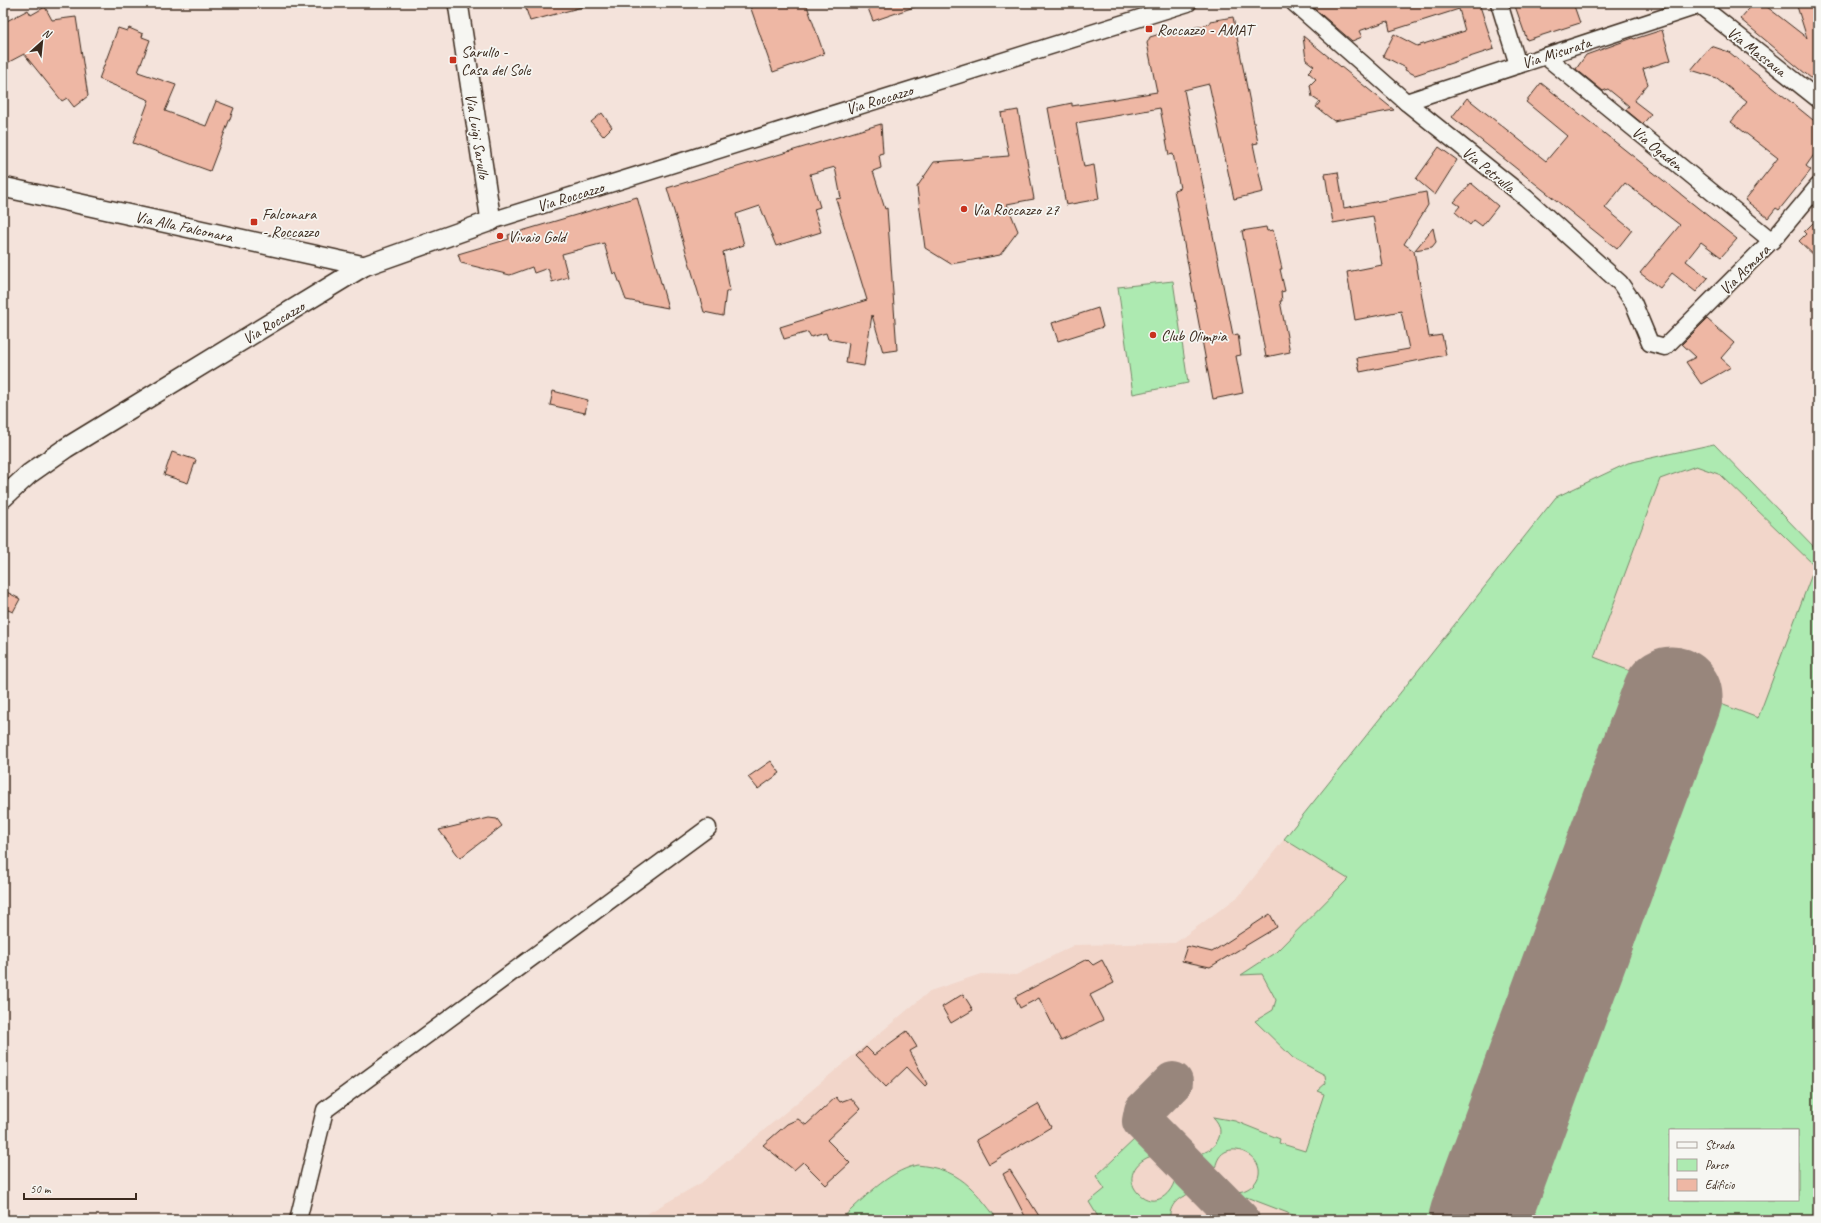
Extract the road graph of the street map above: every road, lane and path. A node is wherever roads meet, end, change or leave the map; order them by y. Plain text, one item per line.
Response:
1 (458, 3) edge
2 (1188, 3) edge
3 (1294, 3) edge
4 (1499, 3) edge
5 (1701, 4) edge
6 (1545, 56) junction
7 (1518, 65) junction
8 (1818, 99) edge
9 (1406, 102) junction
10 (1818, 186) edge
11 (3, 187) edge
12 (492, 221) junction
13 (1772, 241) junction
14 (364, 266) junction
15 (1665, 347) joint
16 (3, 498) edge
17 (708, 828) dead end
18 (298, 1220) edge

1 - 12 street, Via Luigi Sarullo
2 - 12 street, Via Roccazzo
3 - 9 street, Via Petrulla
4 - 7 street
5 - 6 street, Via Misurata
5 - 8 street, Via Massaua
6 - 7 street, Via Misurata
6 - 13 street, Via Ogaden
7 - 9 street, Via Misurata
9 - 15 street, Via Petrulla
10 - 13 street, Via Asmara
11 - 14 street, Via Alla Falconara
12 - 14 street, Via Roccazzo
13 - 15 street, Via Asmara
14 - 16 street, Via Roccazzo
17 - 18 street

